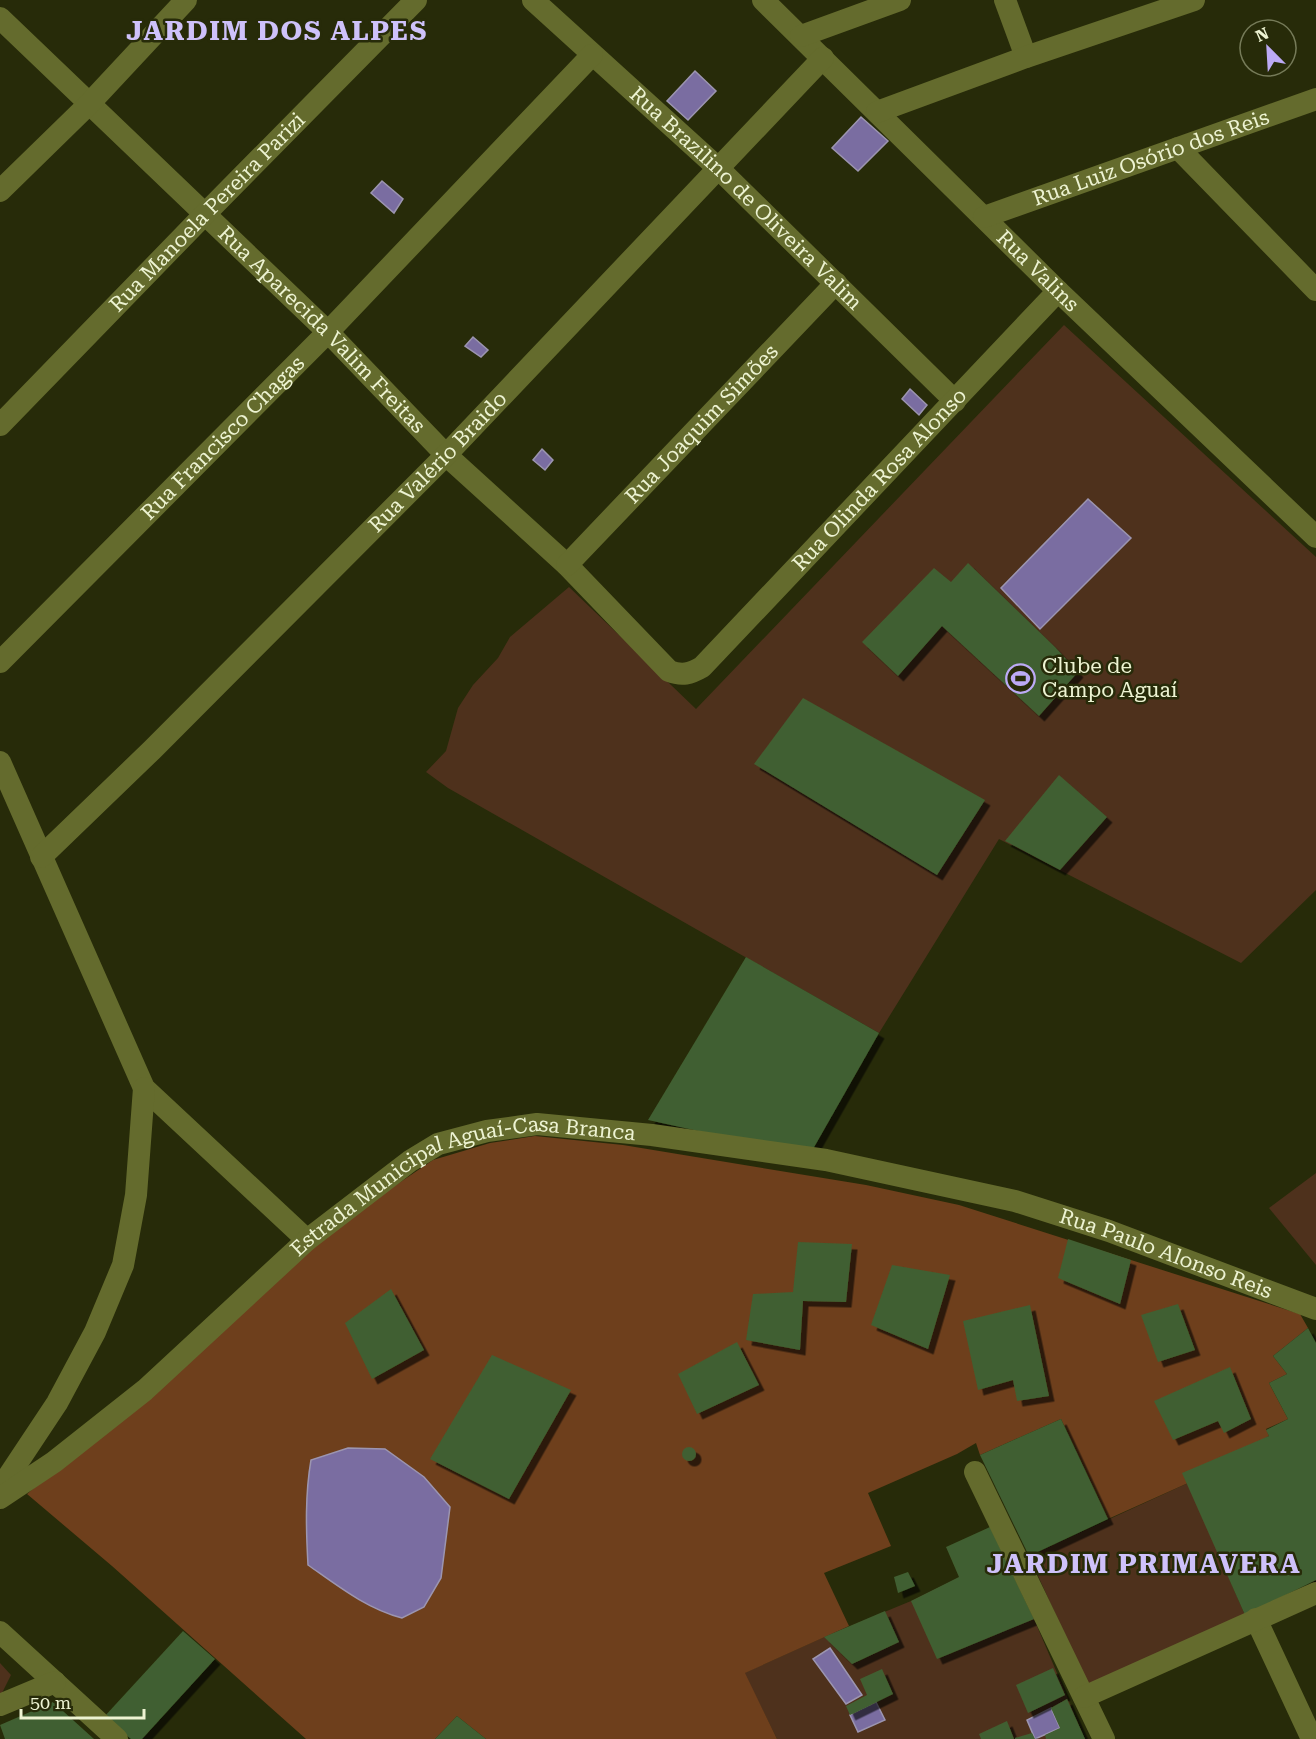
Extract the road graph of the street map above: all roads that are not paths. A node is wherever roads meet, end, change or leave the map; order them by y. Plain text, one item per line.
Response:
1 (186, 0) edge
2 (417, 0) edge
3 (534, 0) edge
4 (763, 0) edge
5 (900, 0) edge
6 (1005, 0) edge
7 (1194, 0) edge
8 (0, 18) edge
9 (801, 36) junction
10 (592, 55) junction
11 (1026, 57) junction
12 (823, 58) junction
13 (1316, 99) edge
14 (89, 104) junction
15 (878, 112) junction
16 (1178, 148) junction
17 (718, 168) junction
18 (0, 191) edge
19 (205, 214) junction
20 (984, 217) junction
21 (836, 283) junction
22 (1316, 290) edge
23 (1058, 291) junction
24 (328, 332) junction
25 (955, 401) junction
26 (0, 425) edge
27 (446, 455) junction
28 (1316, 537) edge
29 (567, 565) junction
30 (0, 662) edge
31 (702, 667) joint
32 (0, 762) edge
33 (41, 857) junction
34 (144, 1088) junction
35 (1015, 1201) joint
36 (307, 1240) junction
37 (1315, 1312) edge
38 (975, 1472) dead end
39 (0, 1489) edge
40 (0, 1498) edge
41 (1316, 1593) edge
42 (1256, 1619) junction
43 (0, 1632) edge
44 (55, 1682) junction
45 (1084, 1697) junction
46 (0, 1705) edge
47 (117, 1739) edge
48 (1104, 1739) edge
49 (1312, 1739) edge

1 - 14 street
2 - 19 street, Rua Manoela Pereira Parizi
3 - 10 street, Rua Brazilino de Oliveira Valim
4 - 9 street, Rua Valins
5 - 9 street
6 - 11 street
7 - 11 street
8 - 14 street, Rua Aparecida Valim Freitas
9 - 12 street, Rua Valins
10 - 17 street, Rua Brazilino de Oliveira Valim
10 - 24 street, Rua Francisco Chagas
11 - 15 street
12 - 15 street, Rua Valins
12 - 17 street, Rua Valério Braido
13 - 16 street, Rua Luiz Osório dos Reis
14 - 18 street
14 - 19 street, Rua Aparecida Valim Freitas
15 - 20 street, Rua Valins
16 - 20 street, Rua Luiz Osório dos Reis
16 - 22 street
17 - 21 street, Rua Brazilino de Oliveira Valim
17 - 27 street, Rua Valério Braido
19 - 24 street, Rua Aparecida Valim Freitas
19 - 26 street, Rua Manoela Pereira Parizi
20 - 23 street, Rua Valins
21 - 25 street, Rua Brazilino de Oliveira Valim
21 - 29 street, Rua Joaquim Simões
23 - 25 street, Rua Olinda Rosa Alonso
23 - 28 street, Rua Valins
24 - 27 street, Rua Aparecida Valim Freitas
24 - 30 street, Rua Francisco Chagas
25 - 31 street, Rua Olinda Rosa Alonso
27 - 29 street, Rua Aparecida Valim Freitas
27 - 33 street, Rua Valério Braido
29 - 31 street, Rua Aparecida Valim Freitas
32 - 33 street
33 - 34 street
34 - 36 street
34 - 39 street
35 - 36 street, Estrada Municipal Aguaí-Casa Branca
35 - 37 street, Rua Paulo Alonso Reis
36 - 40 street, Estrada Municipal Aguaí-Casa Branca
38 - 45 street
41 - 42 street
42 - 45 street
42 - 49 street
43 - 44 street
44 - 46 street
44 - 47 street
45 - 48 street

